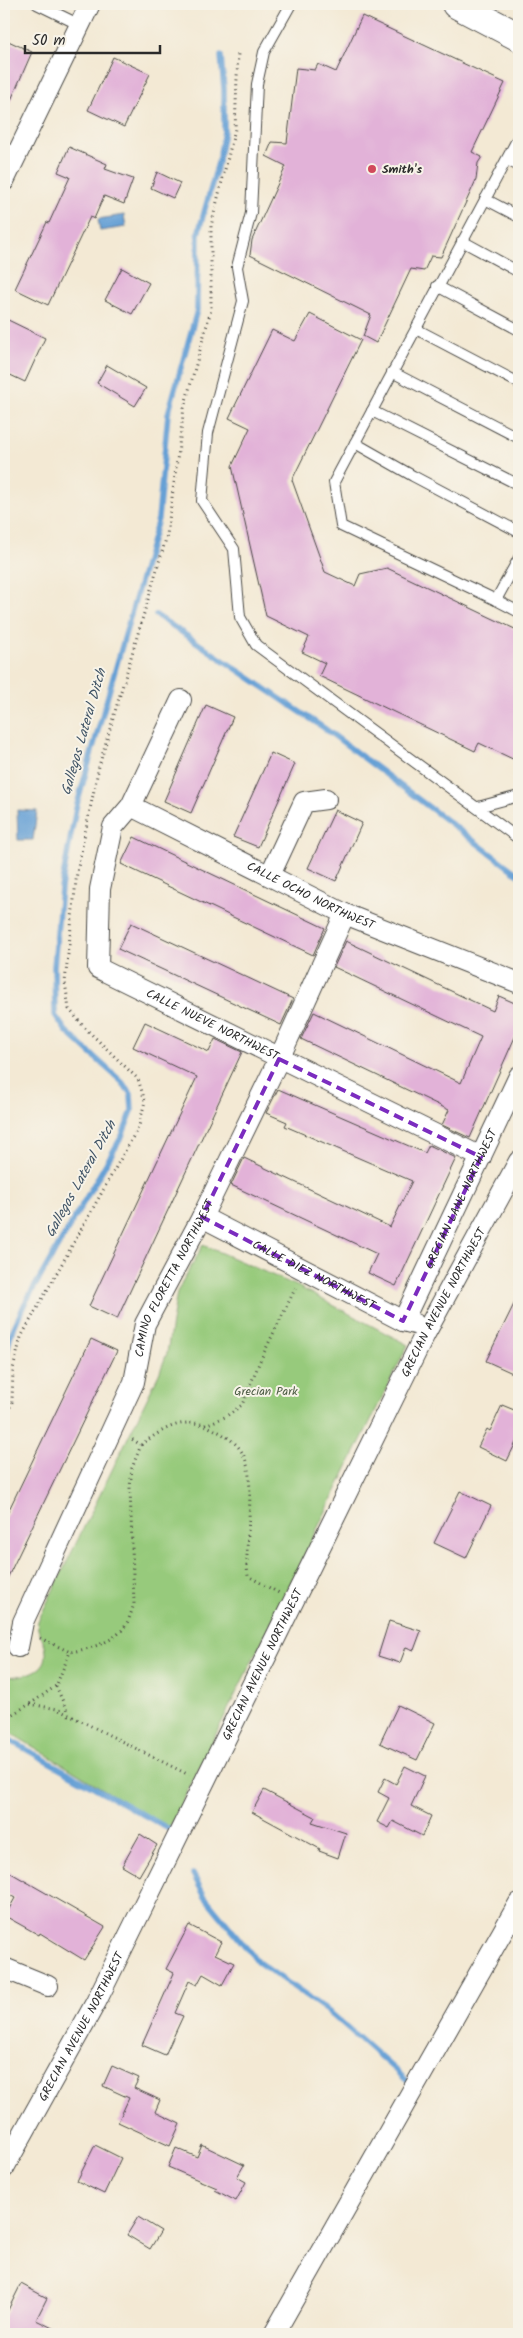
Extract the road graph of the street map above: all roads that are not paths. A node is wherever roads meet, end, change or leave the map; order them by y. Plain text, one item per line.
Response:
1 (37, 4) edge
2 (90, 4) edge
3 (290, 4) edge
4 (466, 6) edge
5 (80, 25) junction
6 (519, 37) edge
7 (519, 136) edge
8 (11, 148) edge
9 (507, 160) junction
10 (519, 166) edge
11 (4, 181) edge
12 (485, 199) junction
13 (519, 217) edge
14 (462, 240) junction
15 (519, 272) edge
16 (437, 286) junction
17 (416, 329) junction
18 (519, 330) edge
19 (392, 372) junction
20 (519, 383) edge
21 (372, 411) junction
22 (519, 438) edge
23 (355, 443) junction
24 (519, 485) edge
25 (519, 532) edge
26 (519, 558) edge
27 (496, 600) junction
28 (519, 612) edge
29 (181, 700) dead end
30 (519, 796) edge
31 (326, 799) dead end
32 (131, 806) junction
33 (478, 807) junction
34 (519, 839) edge
35 (270, 875) junction
36 (346, 914) junction
37 (519, 983) edge
38 (279, 1059) junction
39 (519, 1076) edge
40 (480, 1157) junction
41 (519, 1161) edge
42 (202, 1217) junction
43 (403, 1321) junction
44 (429, 1327) junction
45 (18, 1647) dead end
46 (519, 1903) edge
47 (4, 1968) edge
48 (48, 1986) dead end
49 (4, 2168) edge
50 (274, 2334) edge

1 - 5 lane
2 - 5 street
3 - 33 lane
4 - 6 main road
5 - 8 street
7 - 9 lane
8 - 11 street
9 - 10 lane
9 - 12 lane
12 - 13 lane
12 - 14 lane
14 - 15 lane
14 - 16 lane
16 - 17 lane
16 - 18 lane
17 - 19 lane
17 - 20 lane
19 - 21 lane
19 - 22 lane
21 - 23 lane
21 - 24 lane
23 - 25 lane
23 - 27 lane
26 - 27 lane
27 - 28 lane
29 - 32 street
30 - 33 lane
31 - 35 street
32 - 35 street, CALLE OCHO NORTHWEST
32 - 38 street, CALLE NUEVE NORTHWEST
33 - 34 lane
35 - 36 street, CALLE OCHO NORTHWEST
36 - 37 street, CALLE OCHO NORTHWEST
36 - 38 street, CAMINO FLORETTA NORTHWEST
38 - 40 street, CALLE NUEVE NORTHWEST
38 - 42 street, CAMINO FLORETTA NORTHWEST
39 - 40 street, GRECIAN LANE NORTHWEST
40 - 43 street, GRECIAN LANE NORTHWEST
41 - 44 street, GRECIAN AVENUE NORTHWEST
42 - 43 street, CALLE DIEZ NORTHWEST
42 - 45 street, CAMINO FLORETTA NORTHWEST
43 - 44 street, CALLE DIEZ NORTHWEST
44 - 49 street, GRECIAN AVENUE NORTHWEST
46 - 50 street
47 - 48 street

